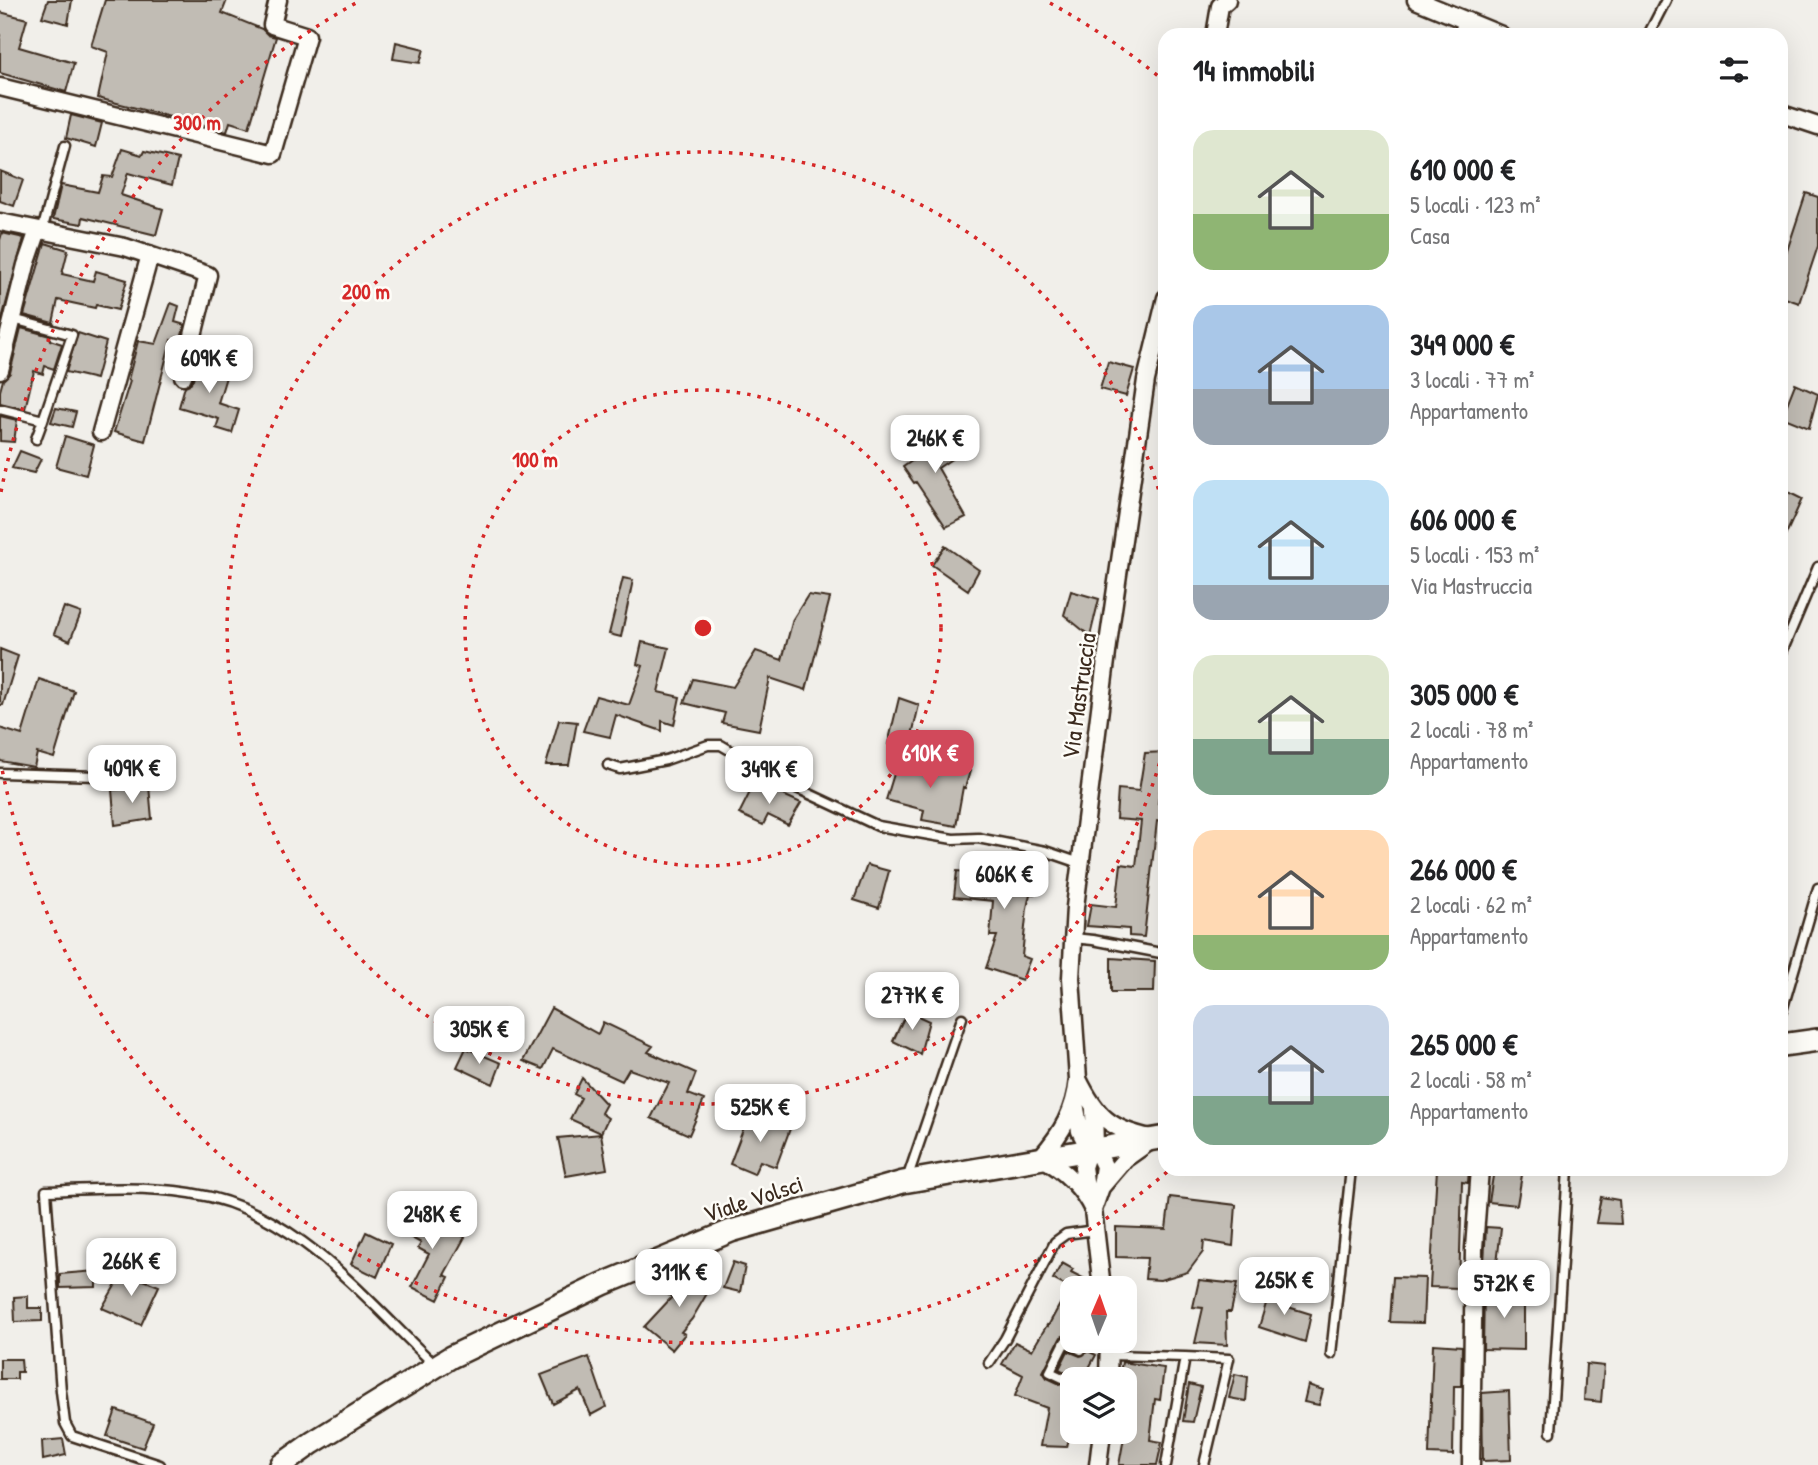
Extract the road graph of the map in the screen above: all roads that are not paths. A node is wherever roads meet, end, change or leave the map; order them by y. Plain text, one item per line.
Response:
1 (278, 0) edge
2 (1227, 0) edge
3 (1416, 0) edge
4 (1666, 0) edge
5 (1460, 27) edge
6 (1216, 28) edge
7 (1652, 28) edge
8 (0, 87) edge
9 (1788, 116) edge
10 (1818, 126) edge
11 (65, 146) dead end
12 (0, 222) edge
13 (40, 230) junction
14 (150, 255) junction
15 (13, 319) junction
16 (1158, 331) edge
17 (0, 370) edge
18 (183, 376) dead end
19 (0, 409) edge
20 (43, 420) junction
21 (101, 432) dead end
22 (36, 439) dead end
23 (1818, 567) edge
24 (1788, 638) edge
25 (608, 765) dead end
26 (0, 773) edge
27 (118, 783) dead end
28 (1080, 863) junction
29 (1818, 888) edge
30 (1073, 938) junction
31 (1158, 952) edge
32 (1788, 990) edge
33 (962, 1018) dead end
34 (1818, 1040) edge
35 (1788, 1044) edge
36 (1078, 1079) junction
37 (1075, 1103) junction
38 (1094, 1109) junction
39 (1158, 1138) edge
40 (1158, 1138) edge
41 (1158, 1139) edge
42 (1092, 1148) junction
43 (1041, 1157) junction
44 (1350, 1176) edge
45 (1480, 1176) edge
46 (1567, 1176) edge
47 (906, 1182) junction
48 (1101, 1187) junction
49 (1090, 1204) junction
50 (1096, 1230) junction
51 (1101, 1276) edge
52 (1138, 1351) edge
53 (1060, 1352) edge
54 (1331, 1354) dead end
55 (1185, 1357) junction
56 (989, 1363) dead end
57 (436, 1366) junction
58 (1060, 1377) edge
59 (1552, 1432) dead end
60 (1101, 1444) edge
61 (160, 1465) edge
62 (281, 1465) edge
63 (1098, 1465) edge
64 (1166, 1465) edge
65 (1204, 1465) edge
66 (1471, 1465) edge

1 - 8 street
2 - 6 street
3 - 5 street
4 - 7 lane
9 - 10 street
11 - 13 lane
12 - 13 street
13 - 14 street
13 - 15 street
14 - 18 street
14 - 21 street
15 - 17 street
15 - 20 lane
16 - 28 street, Via Mastruccia
19 - 20 lane
20 - 22 lane
23 - 24 lane
25 - 28 lane
26 - 27 lane
28 - 30 street, Via Mastruccia
29 - 32 lane
30 - 31 lane
30 - 36 street, Via Mastruccia
33 - 47 lane
34 - 35 main road
36 - 37 street, Via Mastruccia
36 - 38 street
37 - 42 street
37 - 43 street
38 - 39 street
38 - 42 street
40 - 42 main road, Viale Volsci
41 - 48 street
42 - 43 main road, Viale Volsci
42 - 48 street
42 - 49 street
43 - 47 main road, Viale Volsci
43 - 49 street
44 - 54 lane
45 - 66 street
46 - 59 lane
47 - 57 main road, Viale Volsci
48 - 49 street
49 - 50 street
50 - 51 street
50 - 56 lane
52 - 55 lane
53 - 58 lane
55 - 64 lane
55 - 65 lane
57 - 61 lane
57 - 62 main road, Viale Volsci
60 - 63 street

